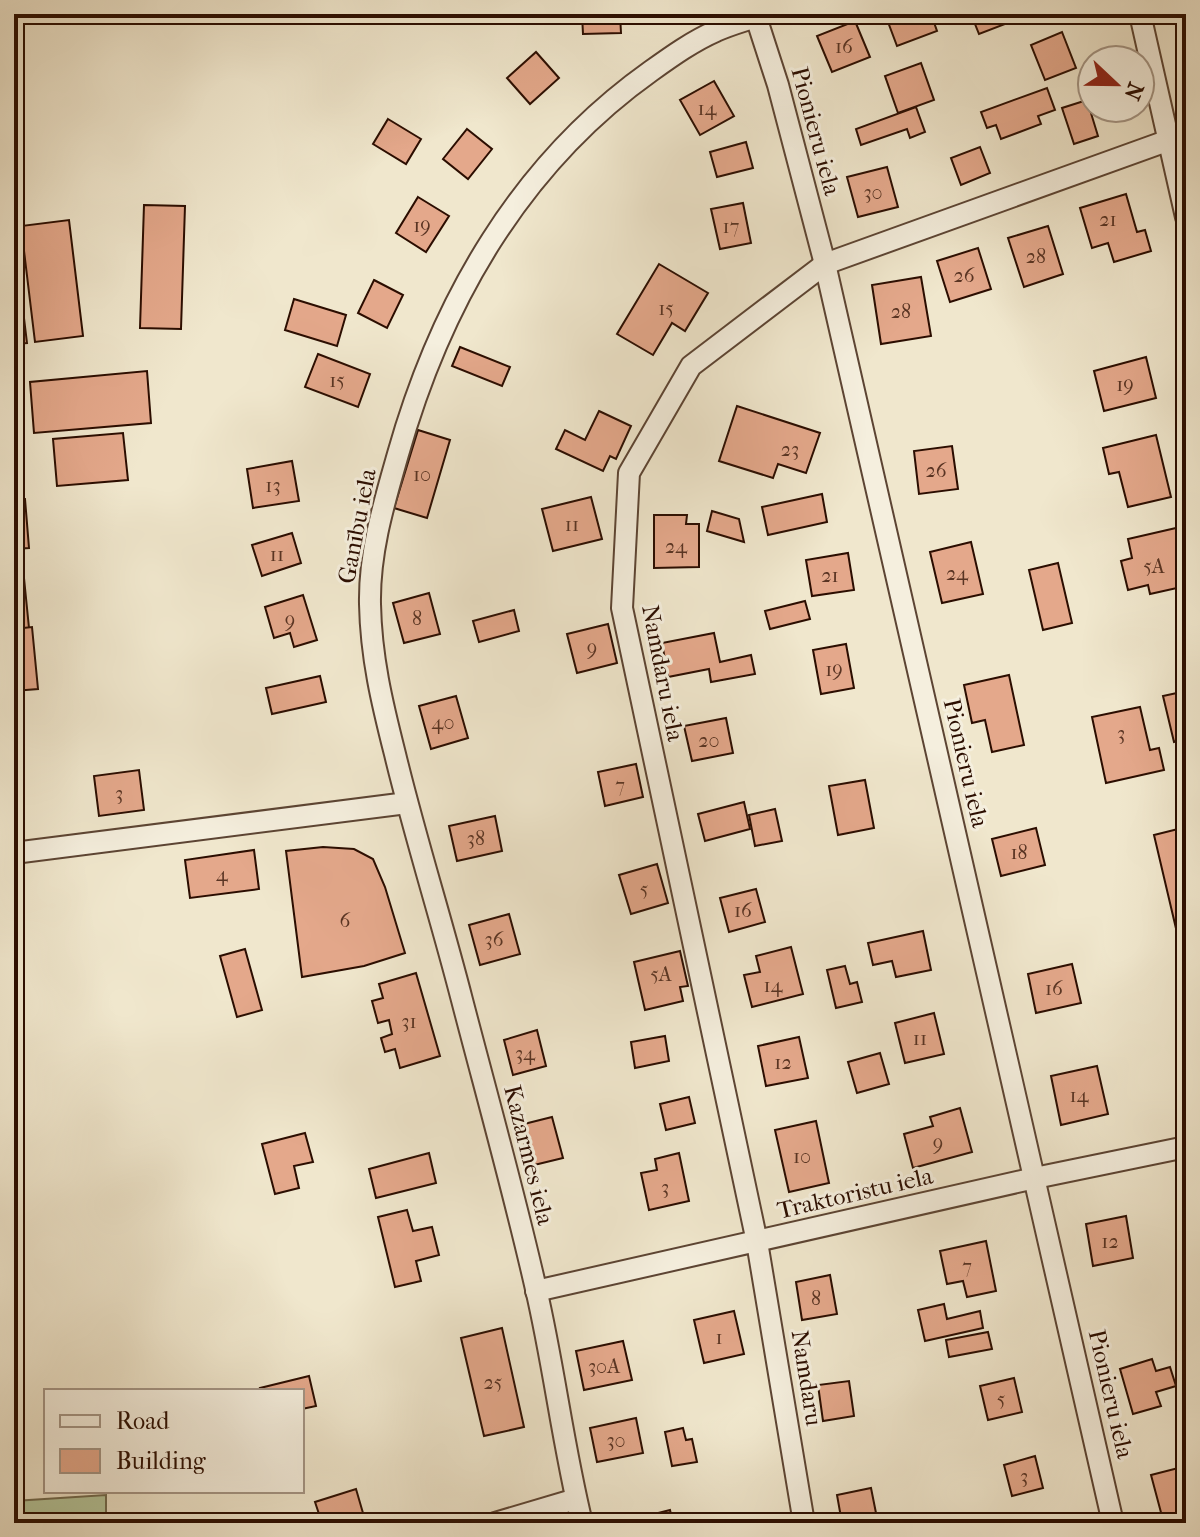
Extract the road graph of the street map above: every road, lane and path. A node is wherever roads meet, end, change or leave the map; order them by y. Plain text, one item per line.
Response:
1 (1140, 14) edge
2 (760, 15) edge
3 (713, 22) edge
4 (1178, 137) edge
5 (1186, 217) edge
6 (825, 264) junction
7 (407, 803) junction
8 (14, 853) edge
9 (1186, 1147) edge
10 (1035, 1178) junction
11 (757, 1242) junction
12 (536, 1291) junction
13 (576, 1499) junction
14 (495, 1523) edge
15 (582, 1523) edge
16 (804, 1523) edge
17 (1113, 1523) edge

1 - 4 street
2 - 3 street, Ganību iela
2 - 6 street, Pionieru iela
3 - 7 street, Ganību iela
4 - 5 street
4 - 6 street, Namdaru iela
6 - 10 street, Pionieru iela
6 - 11 street, Namdaru iela
7 - 8 street
7 - 12 street, Kazarmes iela
9 - 10 street, Traktoristu iela
10 - 11 street, Traktoristu iela
10 - 17 street, Pionieru iela
11 - 12 street, Traktoristu iela
11 - 16 street, Namdaru
12 - 13 street, Kazarmes iela
13 - 14 street
13 - 15 street, Kazarmes iela

